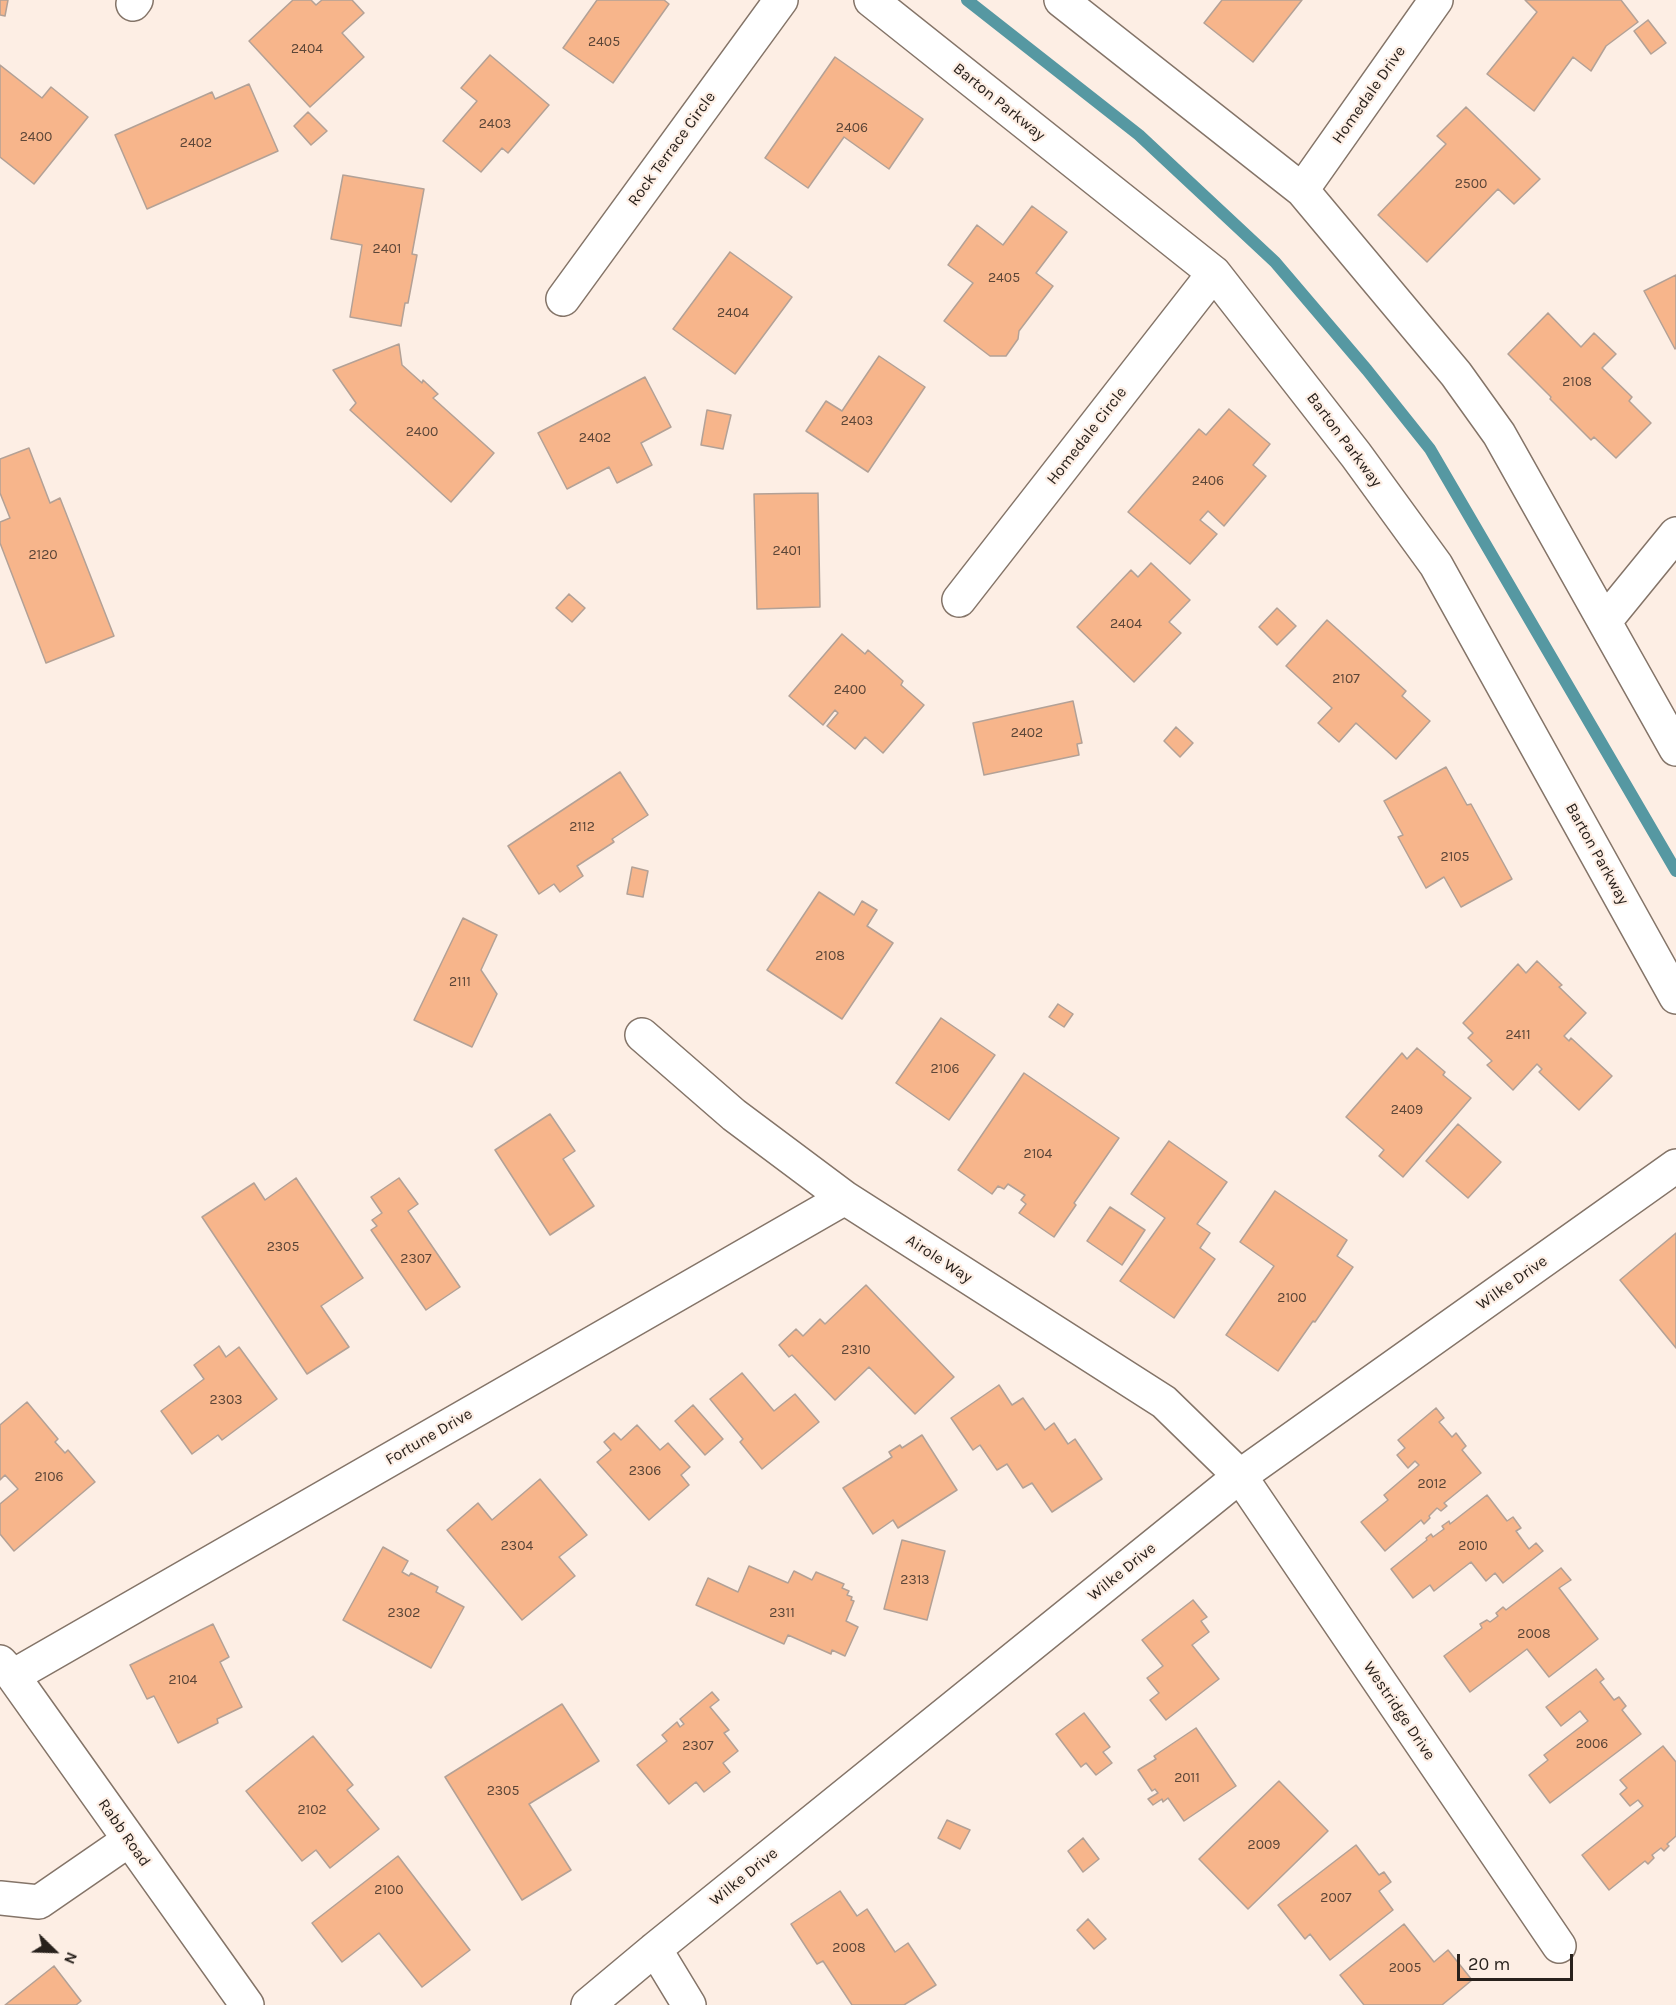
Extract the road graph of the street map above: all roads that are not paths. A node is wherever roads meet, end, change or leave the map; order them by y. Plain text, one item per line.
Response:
1 (781, 0) edge
2 (871, 0) edge
3 (1061, 0) edge
4 (1436, 0) edge
5 (1302, 190) junction
6 (1214, 273) junction
7 (563, 299) dead end
8 (1676, 534) edge
9 (959, 600) dead end
10 (1605, 621) junction
11 (1676, 749) edge
12 (1676, 998) edge
13 (642, 1035) dead end
14 (1676, 1166) edge
15 (845, 1198) junction
16 (1240, 1476) junction
17 (6, 1669) edge
18 (129, 1840) junction
19 (0, 1898) edge
20 (1559, 1946) dead end
21 (655, 1949) junction
22 (247, 2005) edge
23 (588, 2005) edge
24 (689, 2005) edge

1 - 7 street, Rock Terrace Circle
2 - 6 street, Barton Parkway
3 - 5 street
4 - 5 street, Homedale Drive
5 - 10 street
6 - 9 street, Homedale Circle
6 - 12 street, Barton Parkway
8 - 10 street
10 - 11 street
13 - 15 street, Airole Way
14 - 16 street, Wilke Drive
15 - 16 street, Airole Way
15 - 17 street, Fortune Drive
16 - 20 street, Westridge Drive
16 - 21 street, Wilke Drive
17 - 18 street, Rabb Road
18 - 19 street
18 - 22 street, Rabb Road
21 - 23 street, Wilke Drive
21 - 24 street

